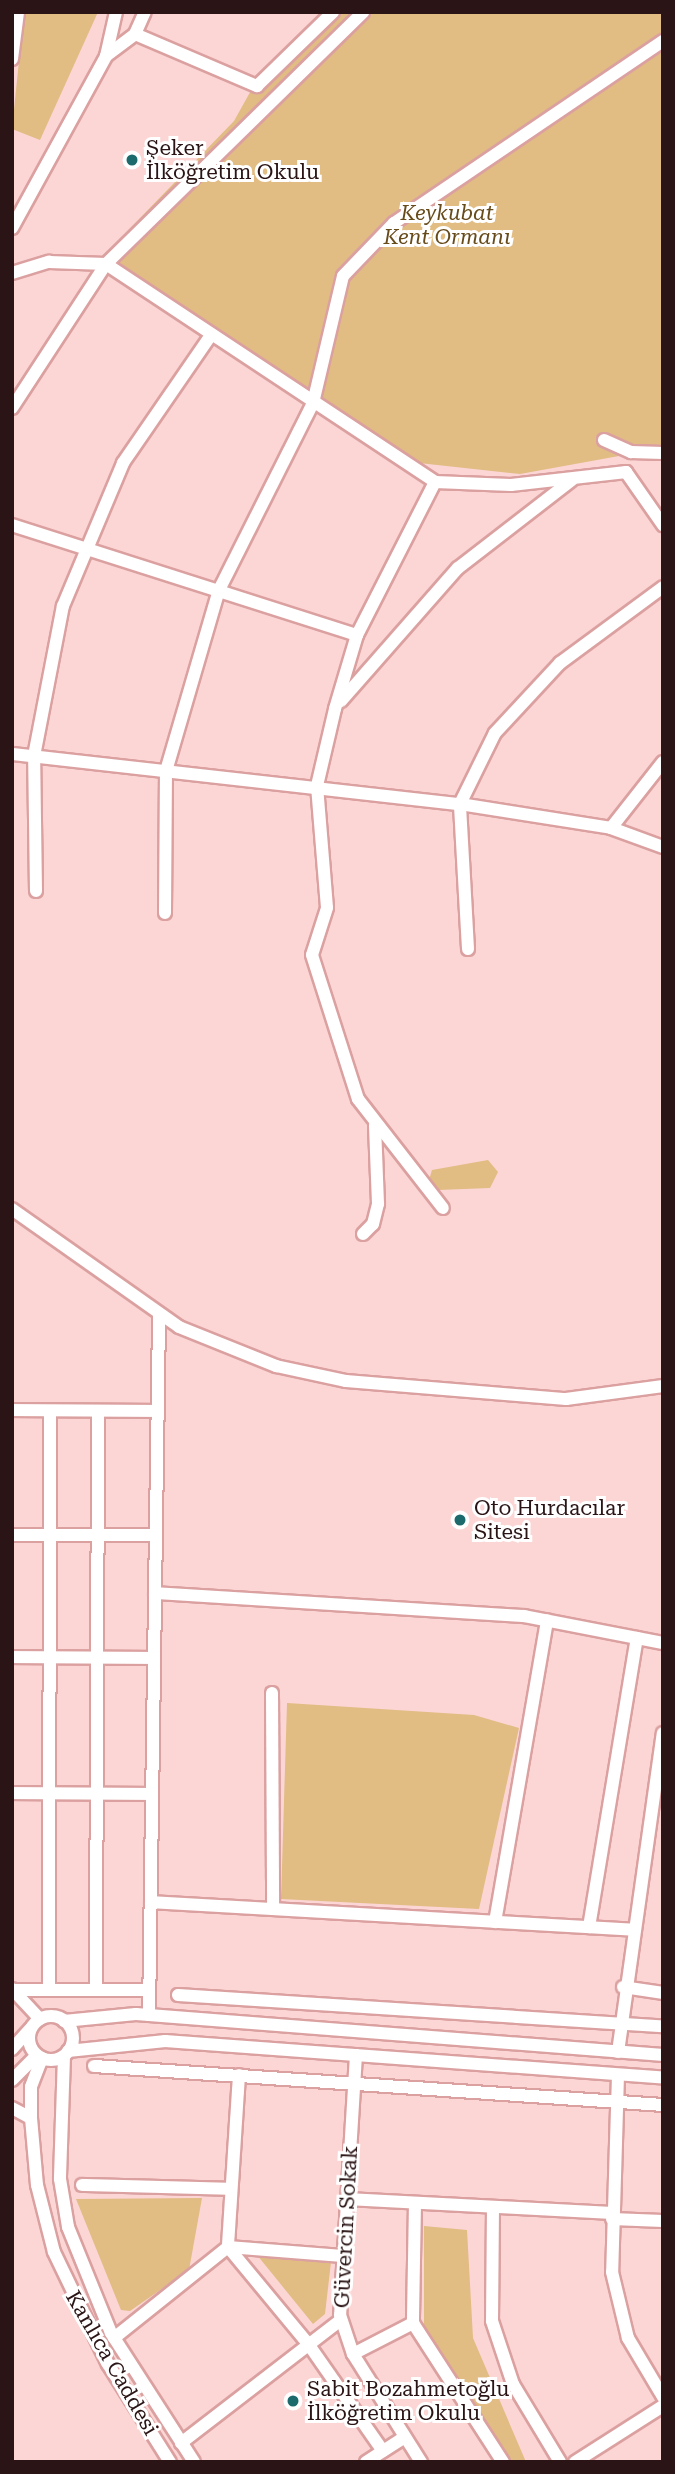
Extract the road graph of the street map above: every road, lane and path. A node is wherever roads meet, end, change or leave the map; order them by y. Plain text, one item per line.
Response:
1 (18, 12) edge
2 (116, 12) edge
3 (145, 12) edge
4 (333, 12) edge
5 (363, 12) edge
6 (135, 34) junction
7 (663, 41) edge
8 (106, 56) junction
9 (12, 59) edge
10 (257, 86) junction
11 (278, 91) junction
12 (12, 228) edge
13 (106, 264) junction
14 (12, 273) edge
15 (211, 335) junction
16 (313, 403) junction
17 (12, 408) edge
18 (604, 440) dead end
19 (663, 453) edge
20 (578, 475) junction
21 (435, 482) junction
22 (12, 525) edge
23 (663, 525) edge
24 (83, 548) junction
25 (663, 587) edge
26 (219, 590) junction
27 (357, 635) junction
28 (335, 709) junction
29 (12, 754) edge
30 (34, 757) junction
31 (663, 762) edge
32 (166, 771) junction
33 (317, 786) junction
34 (460, 804) junction
35 (611, 828) junction
36 (663, 847) edge
37 (36, 891) dead end
38 (165, 913) dead end
39 (468, 949) dead end
40 (374, 1121) junction
41 (443, 1208) dead end
42 (12, 1209) edge
43 (363, 1234) dead end
44 (159, 1315) junction
45 (663, 1386) edge
46 (12, 1410) edge
47 (50, 1411) junction
48 (98, 1411) junction
49 (158, 1411) junction
50 (12, 1535) edge
51 (50, 1535) junction
52 (97, 1535) junction
53 (156, 1535) junction
54 (155, 1593) junction
55 (547, 1620) junction
56 (637, 1638) junction
57 (663, 1643) edge
58 (12, 1657) edge
59 (50, 1658) junction
60 (97, 1658) junction
61 (154, 1658) junction
62 (272, 1693) dead end
63 (663, 1733) edge
64 (661, 1752) edge
65 (12, 1793) edge
66 (49, 1793) junction
67 (97, 1793) junction
68 (152, 1794) junction
69 (150, 1902) junction
70 (274, 1909) junction
71 (495, 1922) junction
72 (589, 1927) junction
73 (632, 1930) junction
74 (623, 1987) junction
75 (12, 1989) edge
76 (49, 1990) junction
77 (96, 1990) junction
78 (149, 1990) junction
79 (663, 1993) edge
80 (178, 1995) dead end
81 (149, 2015) junction
82 (64, 2021) junction
83 (620, 2022) junction
84 (35, 2024) junction
85 (663, 2026) edge
86 (12, 2049) edge
87 (618, 2052) junction
88 (66, 2054) junction
89 (356, 2055) junction
90 (663, 2055) edge
91 (39, 2057) junction
92 (94, 2066) dead end
93 (239, 2075) junction
94 (618, 2075) junction
95 (663, 2078) edge
96 (12, 2080) edge
97 (354, 2082) junction
98 (617, 2102) junction
99 (663, 2105) edge
100 (12, 2108) edge
101 (31, 2118) junction
102 (82, 2185) dead end
103 (232, 2189) junction
104 (346, 2199) junction
105 (415, 2203) junction
106 (493, 2207) junction
107 (612, 2216) junction
108 (663, 2221) edge
109 (228, 2246) junction
110 (343, 2256) junction
111 (341, 2320) junction
112 (413, 2323) junction
113 (114, 2338) junction
114 (309, 2344) junction
115 (352, 2354) junction
116 (661, 2391) edge
117 (663, 2406) edge
118 (405, 2437) junction
119 (181, 2443) junction
120 (383, 2451) junction
121 (170, 2462) edge
122 (194, 2462) edge
123 (366, 2462) edge
124 (421, 2462) edge
125 (503, 2462) edge
126 (560, 2462) edge
127 (575, 2462) edge

1 - 9 street
2 - 8 street
3 - 6 street
4 - 10 street
5 - 11 street
6 - 8 street
6 - 10 street
7 - 16 street
8 - 12 street
10 - 11 street
11 - 13 street
13 - 14 street
13 - 15 street
13 - 17 street
15 - 16 street
15 - 24 street
16 - 21 street
16 - 26 street
18 - 19 street
20 - 21 street
20 - 23 street
20 - 28 street
21 - 27 street
22 - 24 street
24 - 26 street
24 - 30 street
25 - 34 street
26 - 27 street
26 - 32 street
27 - 28 street
28 - 33 street
29 - 30 street
30 - 32 street
30 - 37 street
31 - 35 street
32 - 33 street
32 - 38 street
33 - 34 street
33 - 40 street
34 - 35 street
34 - 39 street
35 - 36 street
40 - 41 street
40 - 43 street
42 - 44 street
44 - 45 street
44 - 49 street
46 - 47 street
47 - 48 street
47 - 51 street
48 - 49 street
48 - 52 street
49 - 53 street
50 - 51 street
51 - 52 street
51 - 59 street
52 - 53 street
52 - 60 street
53 - 54 street
54 - 55 street
54 - 61 street
55 - 56 street
55 - 71 street
56 - 57 street
56 - 72 street
58 - 59 street
59 - 60 street
59 - 66 street
60 - 61 street
60 - 67 street
61 - 68 street
62 - 70 street
63 - 64 street
64 - 73 street
65 - 66 street
66 - 67 street
66 - 76 street
67 - 68 street
67 - 77 street
68 - 69 street
69 - 70 street
69 - 78 street
70 - 71 street
71 - 72 street
72 - 73 street
73 - 74 street
74 - 79 street
74 - 83 street
75 - 76 street
75 - 84 street
76 - 77 street
77 - 78 street
78 - 81 street
80 - 83 street
81 - 82 street
81 - 87 street
82 - 84 street
82 - 88 street, Kanlıca Caddesi
83 - 85 street
83 - 87 street
84 - 86 street
84 - 91 street
87 - 90 street
88 - 89 street
88 - 91 street
88 - 113 street, Kanlıca Caddesi
89 - 94 street
89 - 97 street, Güvercin Sokak
91 - 96 street
91 - 101 street, Kanlıca Caddesi
92 - 93 street
93 - 97 street
93 - 103 street
94 - 95 street
94 - 98 street
97 - 98 street
97 - 104 street, Güvercin Sokak
98 - 99 street
98 - 107 street
100 - 101 street
101 - 121 street, Kanlıca Caddesi
102 - 103 street
103 - 109 street
104 - 105 street
104 - 110 street, Güvercin Sokak
105 - 106 street
105 - 112 street
106 - 107 street
106 - 126 street
107 - 108 street
107 - 116 street
109 - 110 street
109 - 113 street
109 - 114 street
110 - 111 street, Güvercin Sokak
111 - 114 street
111 - 115 street, Güvercin Sokak
112 - 115 street
112 - 125 street
113 - 119 street, Kanlıca Caddesi
114 - 119 street
114 - 120 street
115 - 118 street, Güvercin Sokak
117 - 127 street
118 - 120 street
118 - 124 street, Güvercin Sokak
119 - 122 street, Kanlıca Caddesi
120 - 123 street

